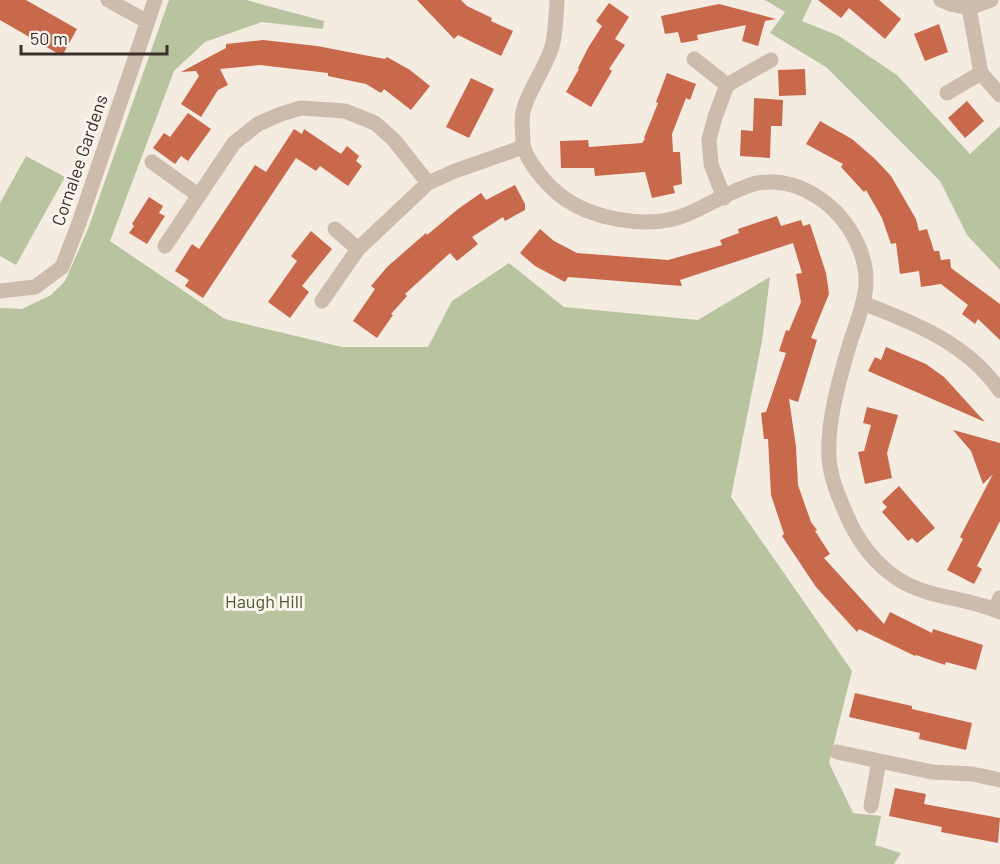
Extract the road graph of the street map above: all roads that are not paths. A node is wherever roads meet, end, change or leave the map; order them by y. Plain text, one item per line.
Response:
1 (108, 0) edge
2 (155, 0) edge
3 (557, 0) edge
4 (941, 0) edge
5 (991, 0) edge
6 (969, 8) junction
7 (147, 21) junction
8 (694, 59) dead end
9 (771, 60) dead end
10 (981, 74) junction
11 (727, 85) junction
12 (947, 93) dead end
13 (1000, 95) edge
14 (523, 147) junction
15 (152, 162) dead end
16 (428, 183) junction
17 (198, 195) junction
18 (724, 198) junction
19 (335, 229) dead end
20 (165, 246) dead end
21 (358, 249) junction
22 (0, 291) edge
23 (322, 301) dead end
24 (865, 304) junction
25 (1000, 391) edge
26 (998, 607) edge
27 (837, 752) dead end
28 (879, 762) junction
29 (1000, 780) edge
30 (871, 806) dead end

1 - 7 street
2 - 7 street, Cornalee Gardens
3 - 14 street
4 - 6 street
5 - 6 street
6 - 10 street
7 - 22 street, Cornalee Gardens
8 - 11 street
9 - 11 street
10 - 12 street
10 - 13 street
11 - 18 street
14 - 16 street
14 - 18 street
15 - 17 street
16 - 17 street
16 - 21 street
17 - 20 street
18 - 24 street
19 - 21 street
21 - 23 street
24 - 25 street
24 - 26 street
27 - 28 street
28 - 29 street
28 - 30 street

